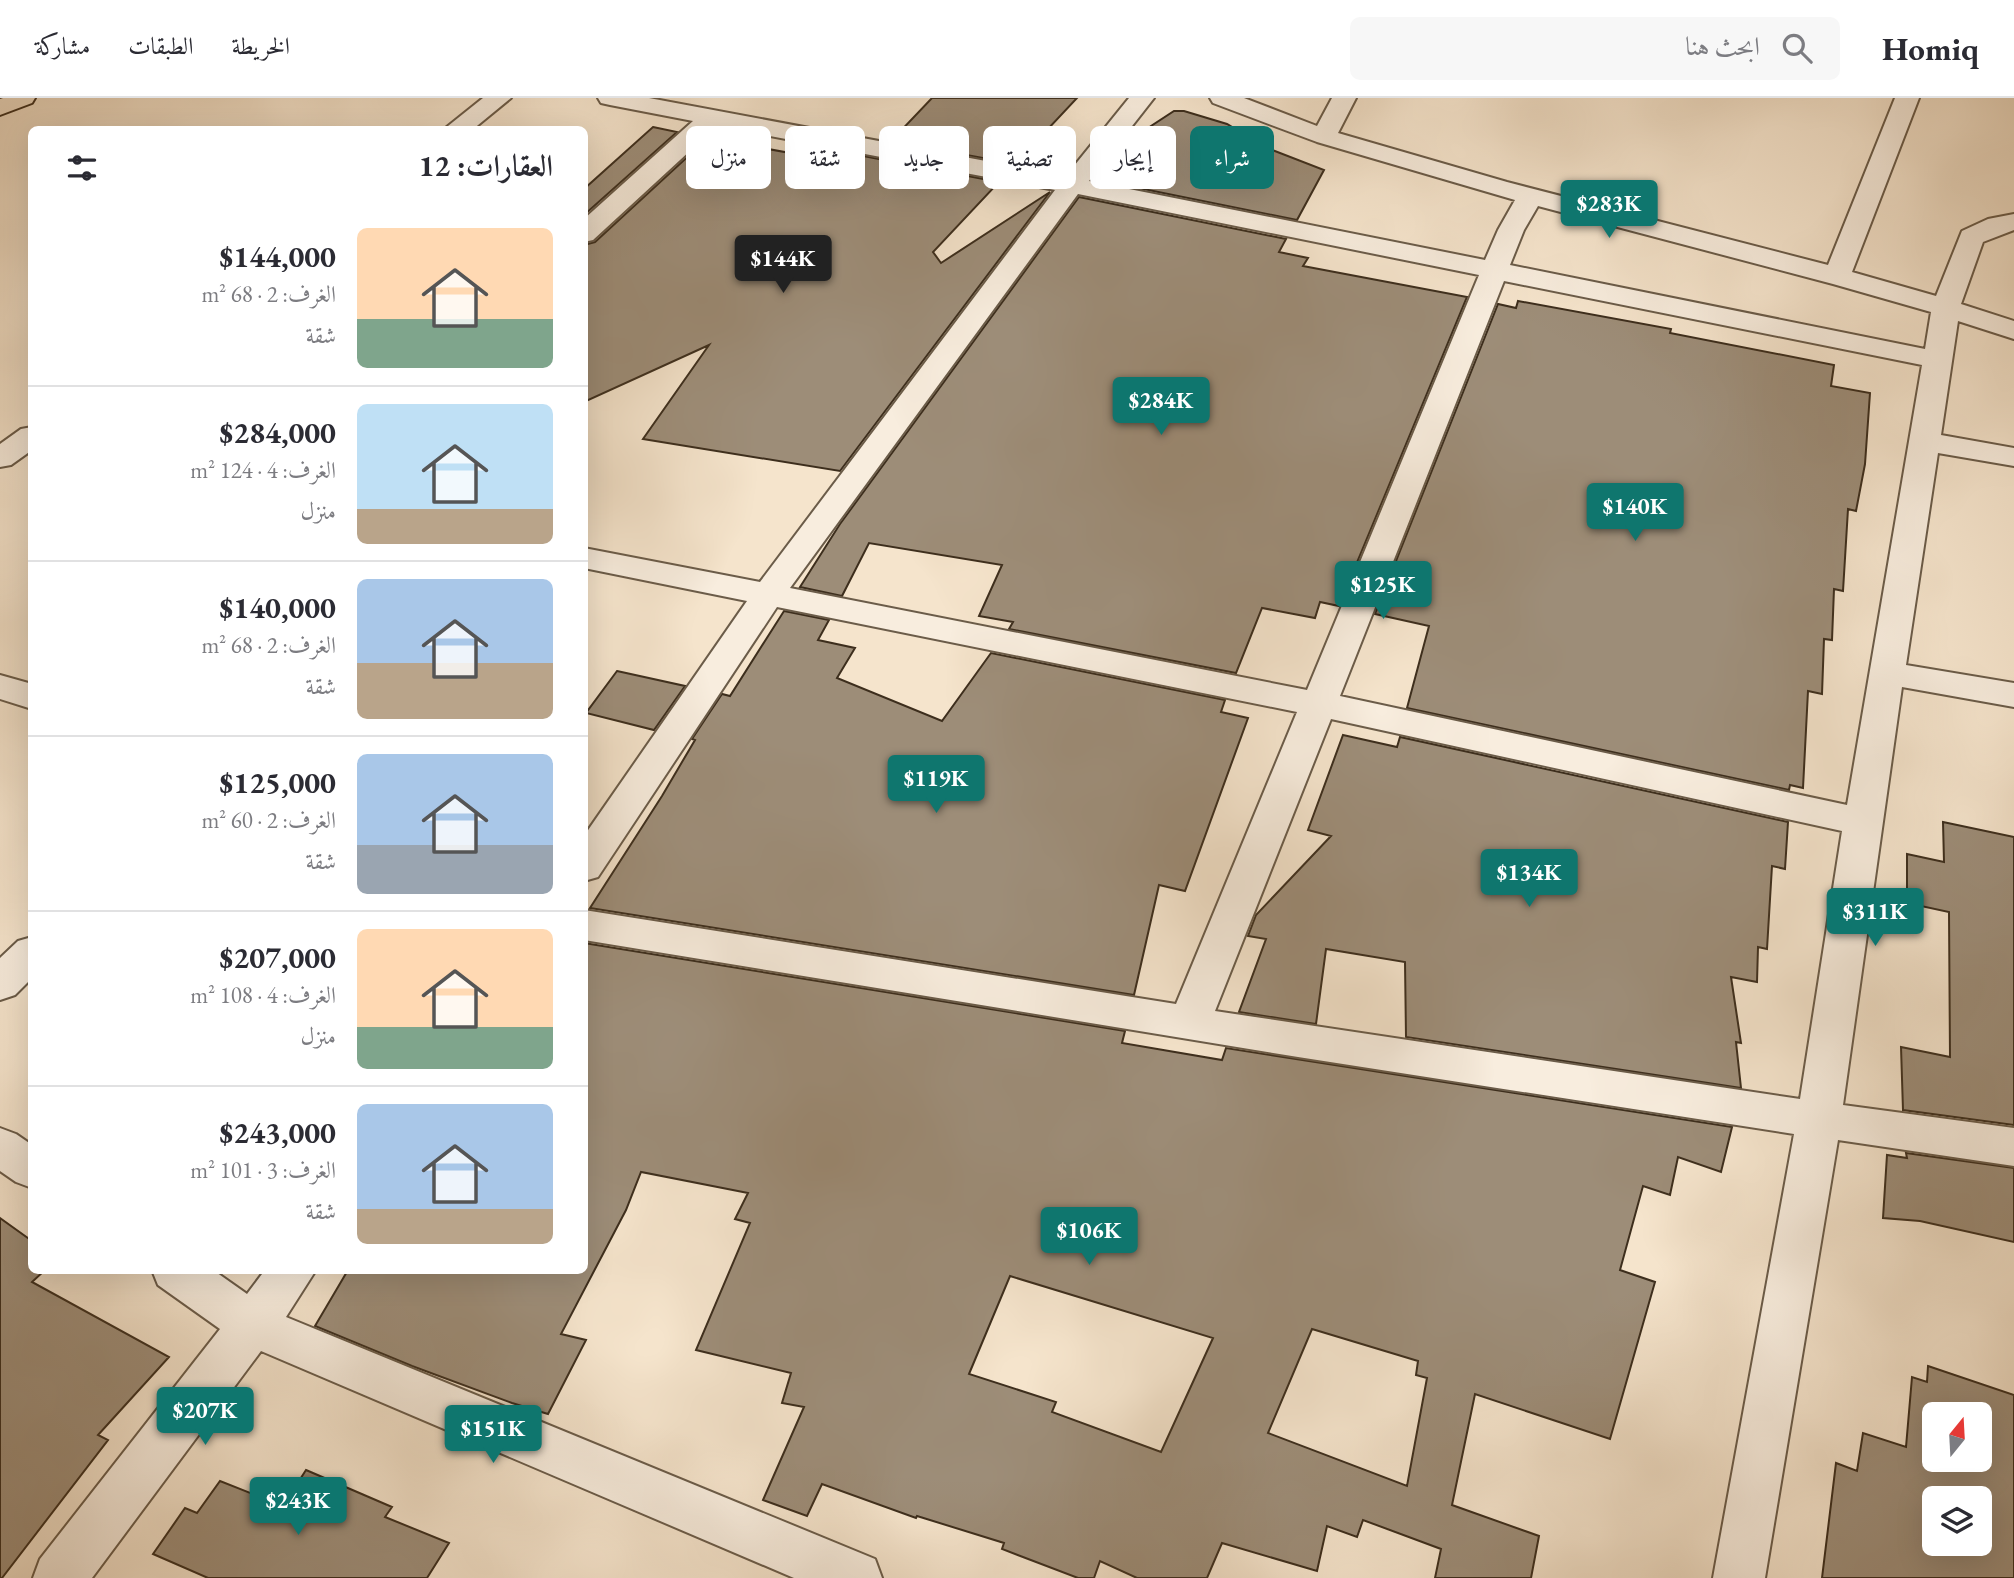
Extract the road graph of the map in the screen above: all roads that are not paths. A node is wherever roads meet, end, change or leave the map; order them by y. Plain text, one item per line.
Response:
1 (23, 98) edge
2 (499, 98) edge
3 (610, 98) edge
4 (1142, 98) edge
5 (1222, 98) edge
6 (1344, 98) edge
7 (1907, 98) edge
8 (0, 108) edge
9 (711, 118) junction
10 (460, 126) edge
11 (1324, 136) junction
12 (983, 168) edge
13 (1076, 180) edge
14 (1076, 186) edge
15 (1069, 189) edge
16 (1531, 195) junction
17 (2014, 222) edge
18 (588, 230) edge
19 (1496, 271) junction
20 (1837, 276) junction
21 (1946, 307) junction
22 (2014, 330) edge
23 (1938, 360) junction
24 (23, 437) edge
25 (1925, 442) junction
26 (2014, 457) edge
27 (0, 458) edge
28 (588, 559) edge
29 (768, 595) junction
30 (1887, 673) junction
31 (0, 687) edge
32 (2014, 695) edge
33 (28, 696) edge
34 (1319, 704) junction
35 (1863, 822) junction
36 (588, 860) edge
37 (588, 926) edge
38 (28, 956) edge
39 (0, 984) edge
40 (1189, 1023) junction
41 (1819, 1120) junction
42 (0, 1147) edge
43 (2014, 1147) edge
44 (28, 1166) edge
45 (181, 1274) edge
46 (290, 1274) edge
47 (252, 1325) junction
48 (852, 1577) edge
49 (58, 1578) edge
50 (1739, 1578) edge

1 - 8 main road
2 - 10 street
3 - 9 street
4 - 13 street
5 - 11 street
6 - 11 street
7 - 20 street
9 - 12 street
9 - 18 street
11 - 16 street
14 - 19 street
15 - 29 street
16 - 19 street
16 - 20 street
17 - 21 street
19 - 23 street
19 - 34 street
20 - 21 street
21 - 22 street
21 - 23 street
23 - 25 street
24 - 27 street
25 - 26 street
25 - 30 street
28 - 29 street
29 - 34 street
29 - 36 street
30 - 32 street
30 - 35 street
31 - 33 street
34 - 35 street
34 - 40 street
35 - 41 street
37 - 40 street
38 - 39 street
40 - 41 street
41 - 43 street
41 - 50 street
42 - 44 street
45 - 47 street
46 - 47 street
47 - 48 street
47 - 49 street

